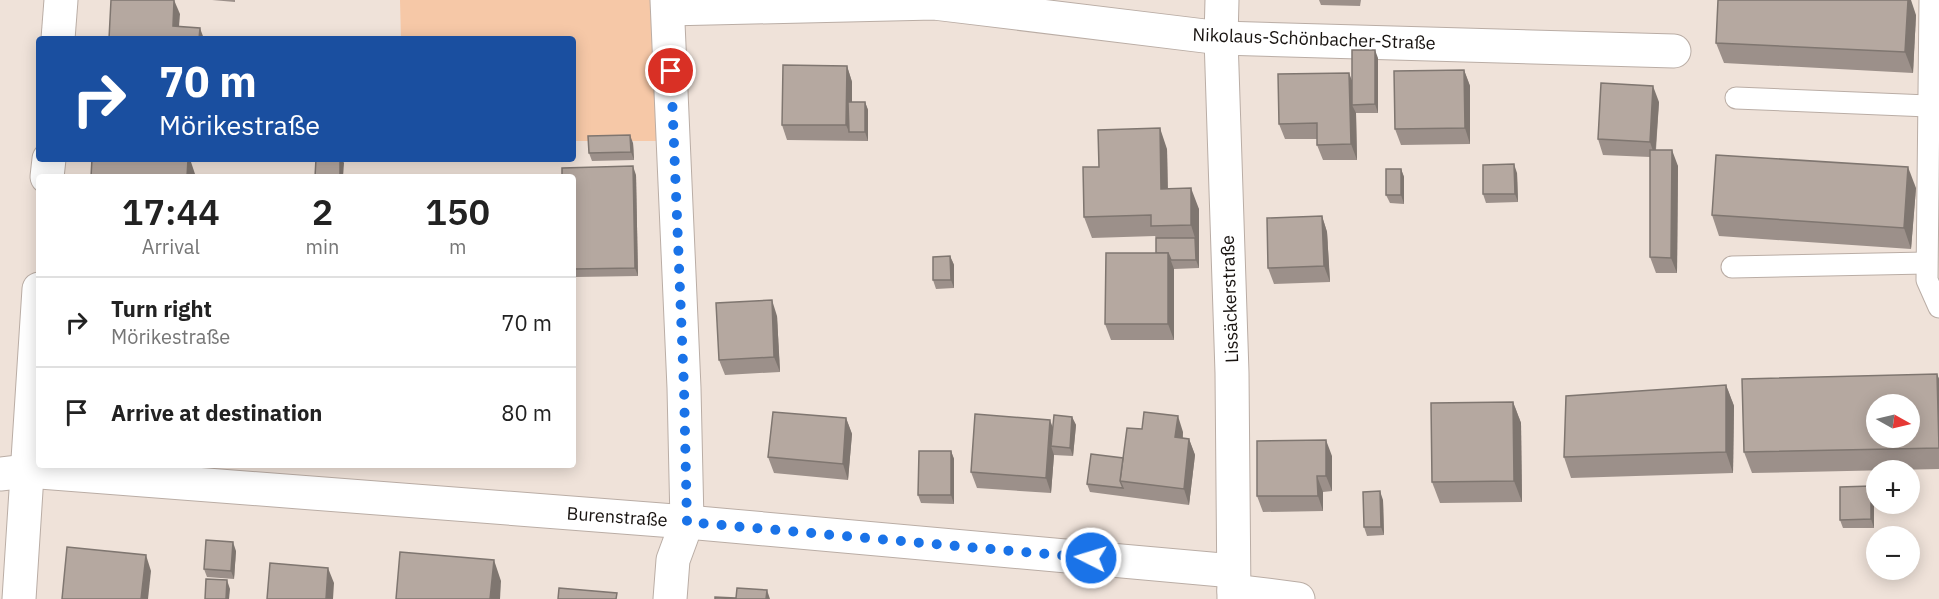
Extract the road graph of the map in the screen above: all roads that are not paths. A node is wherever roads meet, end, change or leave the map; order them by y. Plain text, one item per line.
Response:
1 (61, 0) edge
2 (1222, 0) edge
3 (1930, 0) edge
4 (668, 4) edge
5 (58, 36) edge
6 (1221, 38) junction
7 (1674, 51) dead end
8 (1736, 98) dead end
9 (1928, 106) junction
10 (1731, 267) dead end
11 (1927, 272) junction
12 (1939, 307) edge
13 (36, 310) edge
14 (13, 472) edge
15 (687, 522) junction
16 (1234, 587) edge
17 (19, 599) edge
18 (670, 599) edge
19 (1298, 599) edge

1 - 5 street
2 - 6 street, Lissäckerstraße
3 - 9 lane
4 - 6 street, Nikolaus-Schönbacher-Straße
4 - 15 street
6 - 7 street, Nikolaus-Schönbacher-Straße
6 - 16 street, Lissäckerstraße
8 - 9 lane
9 - 11 lane
10 - 11 lane
11 - 12 lane
13 - 14 street
14 - 15 street, Burenstraße
14 - 17 street
15 - 16 street, Burenstraße
15 - 18 street
16 - 19 street, Burenstraße

